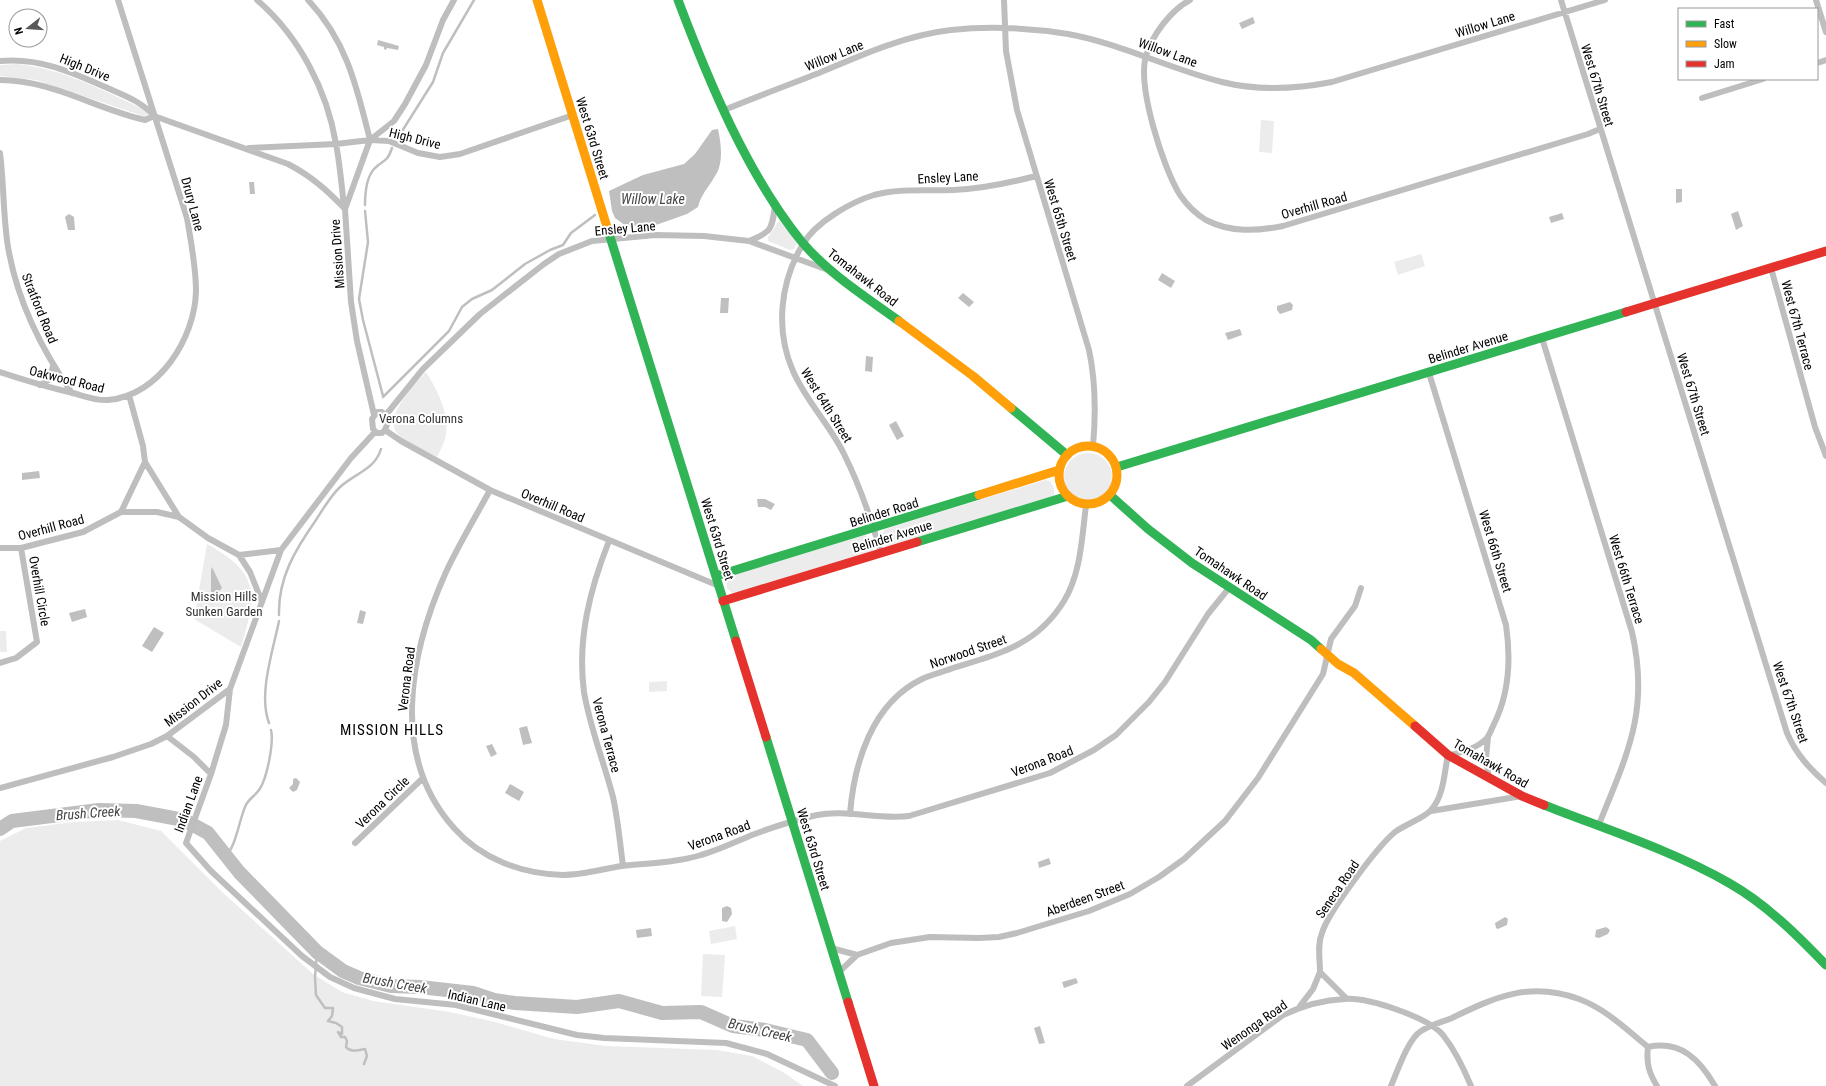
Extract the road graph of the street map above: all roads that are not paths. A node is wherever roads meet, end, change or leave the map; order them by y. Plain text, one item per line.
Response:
1 (118, 0) edge
2 (257, 0) edge
3 (308, 0) edge
4 (454, 0) edge
5 (537, 0) edge
6 (678, 0) edge
7 (1004, 0) edge
8 (1190, 0) edge
9 (1561, 0) edge
10 (1605, 0) edge
11 (1816, 0) edge
12 (1564, 12) junction
13 (1005, 28) junction
14 (1826, 32) edge
15 (1146, 56) junction
16 (0, 61) edge
17 (0, 80) edge
18 (1760, 80) edge
19 (1702, 98) dead end
20 (724, 110) junction
21 (573, 115) junction
22 (154, 116) junction
23 (1600, 129) junction
24 (370, 140) junction
25 (336, 144) junction
26 (245, 148) junction
27 (0, 153) edge
28 (1036, 176) junction
29 (775, 205) junction
30 (344, 209) junction
31 (612, 240) junction
32 (749, 242) junction
33 (803, 243) junction
34 (1826, 251) edge
35 (796, 258) junction
36 (1772, 268) junction
37 (832, 272) junction
38 (1654, 304) junction
39 (1542, 338) junction
40 (53, 366) junction
41 (0, 372) edge
42 (1429, 373) junction
43 (40, 385) junction
44 (72, 393) junction
45 (129, 395) junction
46 (374, 415) junction
47 (385, 416) junction
48 (385, 430) junction
49 (375, 432) junction
50 (1093, 446) junction
51 (1067, 455) junction
52 (1826, 456) edge
53 (145, 462) junction
54 (1117, 467) junction
55 (1059, 470) junction
56 (490, 490) junction
57 (1110, 495) junction
58 (1068, 496) junction
59 (1086, 505) junction
60 (121, 512) junction
61 (179, 517) junction
62 (874, 528) junction
63 (609, 541) junction
64 (0, 548) edge
65 (21, 548) junction
66 (281, 550) junction
67 (881, 553) junction
68 (239, 556) junction
69 (716, 576) junction
70 (719, 586) junction
71 (1229, 588) junction
72 (1361, 588) dead end
73 (724, 601) junction
74 (262, 602) junction
75 (1327, 655) junction
76 (0, 662) edge
77 (230, 689) junction
78 (167, 736) junction
79 (1488, 737) junction
80 (1448, 756) junction
81 (211, 774) junction
82 (423, 778) junction
83 (1489, 778) junction
84 (1826, 783) edge
85 (0, 788) edge
86 (1522, 796) junction
87 (1431, 811) junction
88 (850, 814) junction
89 (792, 822) junction
90 (1598, 827) junction
91 (355, 843) dead end
92 (623, 866) junction
93 (831, 948) junction
94 (857, 955) junction
95 (1826, 966) edge
96 (839, 972) junction
97 (1320, 972) junction
98 (1346, 998) junction
99 (1300, 1006) junction
100 (1432, 1026) junction
101 (1648, 1047) junction
102 (835, 1086) edge
103 (874, 1086) edge
104 (1187, 1086) edge
105 (1391, 1086) edge
106 (1471, 1086) edge
107 (1657, 1086) edge
108 (1715, 1086) edge

1 - 22 street, Drury Lane
2 - 25 street
3 - 24 street
4 - 24 street
5 - 21 street, West 63rd Street
6 - 20 street, Tomahawk Road
7 - 13 street, West 65th Street
8 - 15 street, Overhill Road
9 - 12 street, West 67th Street
10 - 12 street, Willow Lane
11 - 14 street
12 - 15 street, Willow Lane
12 - 23 street, West 67th Street
13 - 15 street, Willow Lane
13 - 20 street, Willow Lane
13 - 28 street, West 65th Street
15 - 23 street, Overhill Road
16 - 22 street, High Drive
17 - 22 street, High Drive
18 - 19 street
20 - 29 street, Tomahawk Road
21 - 24 street, High Drive
21 - 31 street, West 63rd Street
22 - 26 street, High Drive
22 - 45 street, Drury Lane
23 - 38 street, West 67th Street
24 - 25 street, High Drive
24 - 30 street, Mission Drive
25 - 26 street, High Drive
25 - 30 street
26 - 30 street, High Drive
27 - 40 street, Stratford Road
28 - 33 street, Ensley Lane
28 - 50 street, West 65th Street
29 - 32 street
29 - 33 street, Tomahawk Road
30 - 46 street, Mission Drive
31 - 32 street, Ensley Lane
31 - 47 street, Ensley Lane
31 - 69 street, West 63rd Street
32 - 35 street, Ensley Lane
33 - 35 street, West 64th Street
33 - 37 street, Tomahawk Road
34 - 36 street, Belinder Avenue
35 - 37 street, Ensley Lane
35 - 62 street, West 64th Street
36 - 38 street, Belinder Avenue
36 - 52 street, West 67th Terrace
37 - 51 street, Tomahawk Road
38 - 39 street, Belinder Avenue
38 - 84 street, West 67th Street
39 - 42 street, Belinder Avenue
39 - 90 street, West 66th Terrace
40 - 43 street
40 - 44 street, Stratford Road
41 - 43 street, Oakwood Road
42 - 54 street, Belinder Avenue
42 - 79 street, West 66th Street
43 - 44 street, Oakwood Road
44 - 45 street, Oakwood Road
45 - 53 street
46 - 47 street
46 - 49 street
47 - 48 street
48 - 49 street
48 - 56 street, Overhill Road
49 - 66 street, Mission Drive
50 - 51 street
50 - 54 street
51 - 55 street
53 - 60 street
53 - 61 street
54 - 57 street
55 - 58 street
55 - 62 street, Belinder Road
56 - 63 street, Overhill Road
56 - 82 street, Verona Road
57 - 59 street
57 - 71 street, Tomahawk Road
58 - 59 street
58 - 67 street, Belinder Avenue
59 - 88 street, Norwood Street
60 - 61 street
60 - 65 street, Overhill Road
61 - 68 street
62 - 67 street, West 64th Street
62 - 69 street, Belinder Road
63 - 70 street, Overhill Road
63 - 92 street, Verona Terrace
64 - 65 street, Overhill Road
65 - 76 street, Overhill Circle
66 - 68 street
66 - 74 street, Mission Drive
67 - 73 street, Belinder Avenue
68 - 74 street
69 - 70 street, West 63rd Street
70 - 73 street, West 63rd Street
71 - 75 street, Tomahawk Road
71 - 88 street, Verona Road
72 - 75 street, Aberdeen Street
73 - 89 street, West 63rd Street
74 - 77 street, Mission Drive
75 - 80 street, Tomahawk Road
75 - 94 street, Aberdeen Street
77 - 78 street, Mission Drive
77 - 81 street, Indian Lane
78 - 81 street, Indian Lane
78 - 85 street, Mission Drive
79 - 80 street
79 - 83 street, West 66th Street
80 - 83 street, Tomahawk Road
80 - 87 street
81 - 102 street, Indian Lane
82 - 91 street, Verona Circle
82 - 92 street, Verona Road
83 - 86 street, Tomahawk Road
86 - 87 street, Seneca Road
86 - 90 street, Tomahawk Road
87 - 97 street, Seneca Road
88 - 89 street, Verona Road
89 - 92 street, Verona Road
89 - 93 street, West 63rd Street
90 - 95 street, Tomahawk Road
93 - 94 street
93 - 96 street, West 63rd Street
94 - 96 street, Aberdeen Street
96 - 103 street, West 63rd Street
97 - 98 street
97 - 99 street
98 - 99 street, Wenonga Road
98 - 100 street, Wenonga Road
99 - 104 street, Wenonga Road
100 - 101 street
100 - 105 street
100 - 106 street, Wenonga Road
101 - 107 street
101 - 108 street

